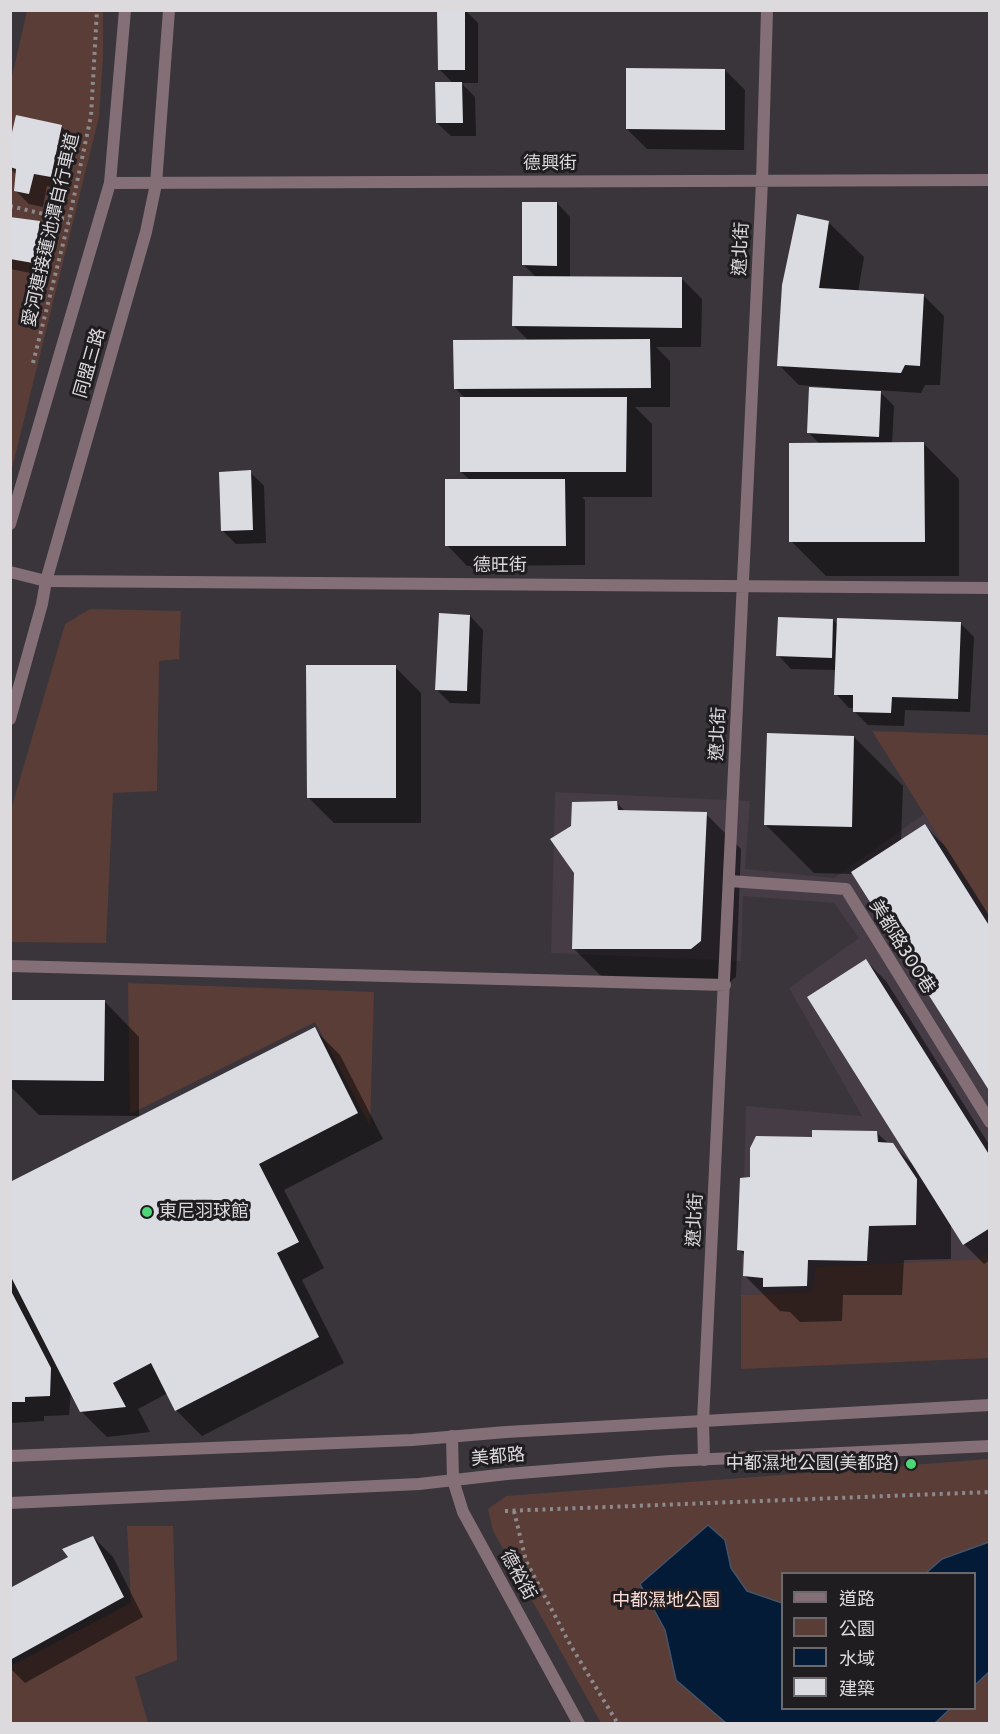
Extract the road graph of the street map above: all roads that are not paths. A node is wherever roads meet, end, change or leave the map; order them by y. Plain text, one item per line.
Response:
1 (125, 10) edge
2 (169, 10) edge
3 (766, 10) edge
4 (990, 180) edge
5 (762, 181) junction
6 (110, 183) junction
7 (156, 184) junction
8 (10, 524) edge
9 (10, 572) edge
10 (46, 581) junction
11 (742, 587) junction
12 (990, 588) edge
13 (10, 719) edge
14 (729, 881) junction
15 (10, 966) edge
16 (725, 985) junction
17 (990, 1122) edge
18 (990, 1405) edge
19 (703, 1420) junction
20 (452, 1436) junction
21 (990, 1446) edge
22 (10, 1455) edge
23 (704, 1460) junction
24 (453, 1480) junction
25 (10, 1503) edge
26 (579, 1724) edge

1 - 6 street, 同盟三路
2 - 7 street, 同盟三路
3 - 5 street, 遼北街
4 - 5 street, 德興街
5 - 7 street, 德興街
5 - 11 street, 遼北街
6 - 7 street, 德興街
6 - 8 street, 同盟三路
7 - 10 street, 同盟三路
9 - 10 street, 德旺街
10 - 11 street, 德旺街
10 - 13 street, 同盟三路
11 - 12 street, 德旺街
11 - 14 street, 遼北街
14 - 16 street, 遼北街
14 - 17 street, 美都路300巷
15 - 16 street
16 - 19 street, 遼北街
18 - 19 street, 美都路
19 - 20 street, 美都路
19 - 23 street, 遼北街
20 - 22 street, 美都路
20 - 24 street, 德裕街
21 - 23 street, 美都路
23 - 24 street, 美都路
24 - 25 street, 美都路
24 - 26 street, 德裕街

